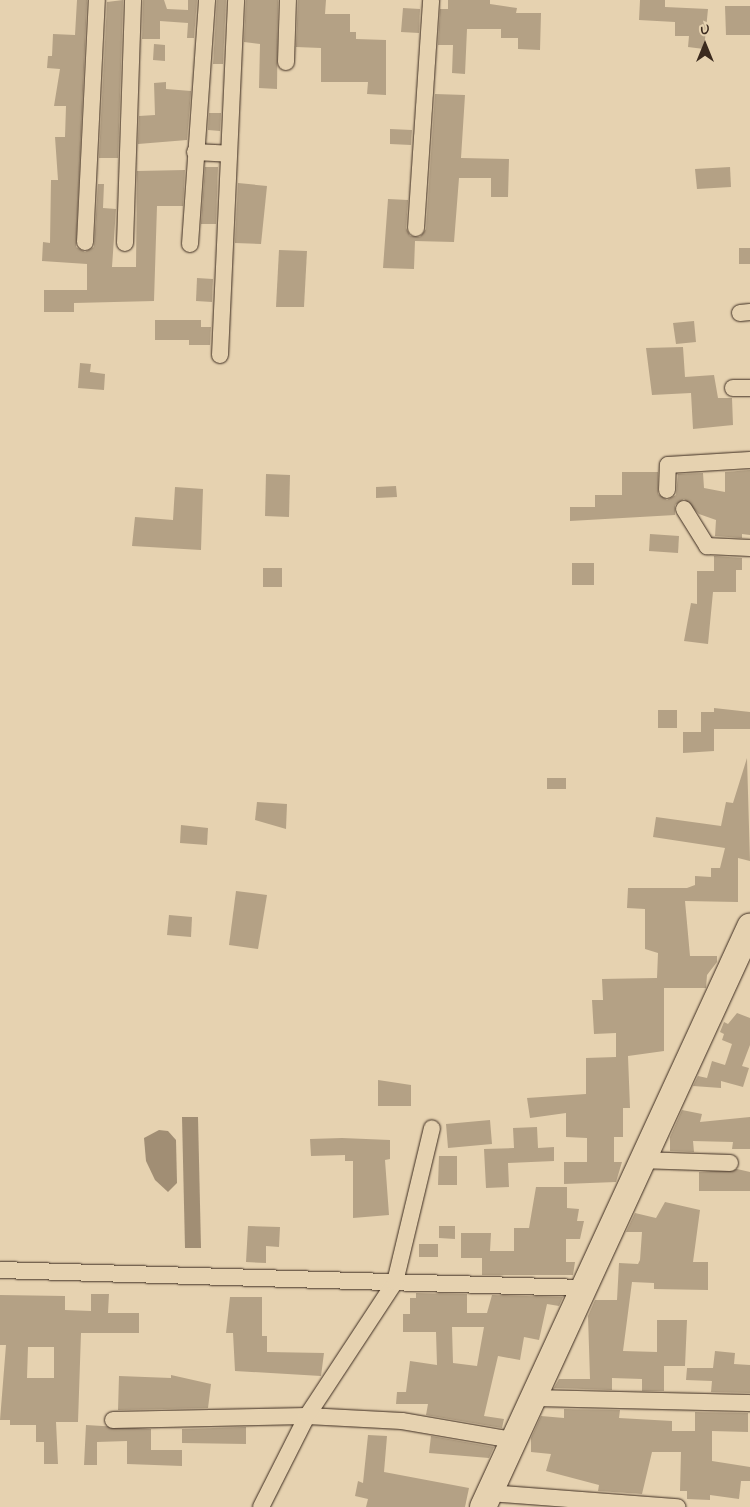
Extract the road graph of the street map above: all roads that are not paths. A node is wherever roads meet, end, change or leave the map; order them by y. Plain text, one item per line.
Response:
1 (97, 0) edge
2 (133, 0) edge
3 (208, 0) edge
4 (236, 0) edge
5 (288, 0) edge
6 (431, 0) edge
7 (286, 62) dead end
8 (195, 152) junction
9 (229, 154) junction
10 (416, 228) dead end
11 (85, 242) dead end
12 (125, 243) dead end
13 (190, 244) dead end
14 (220, 355) dead end
15 (734, 388) dead end
16 (750, 388) edge
17 (750, 460) edge
18 (666, 490) dead end
19 (684, 509) dead end
20 (750, 548) edge
21 (750, 927) edge
22 (432, 1128) dead end
23 (639, 1160) junction
24 (730, 1163) dead end
25 (0, 1270) edge
26 (396, 1282) junction
27 (583, 1288) junction
28 (532, 1398) junction
29 (750, 1403) edge
30 (307, 1416) junction
31 (113, 1420) dead end
32 (514, 1440) junction
33 (486, 1500) edge
34 (261, 1507) edge
35 (677, 1507) edge

1 - 11 street
2 - 12 street
3 - 8 street
4 - 9 street
5 - 7 street
6 - 10 street
8 - 9 street
8 - 13 street
9 - 14 street
15 - 16 street
17 - 18 street
19 - 20 street
21 - 23 main road
22 - 26 street
23 - 24 street
23 - 27 main road
25 - 26 street
26 - 27 street
26 - 30 street
27 - 28 main road
28 - 29 street
28 - 32 main road
30 - 31 street
30 - 32 street
30 - 34 street
32 - 33 main road
33 - 35 street

